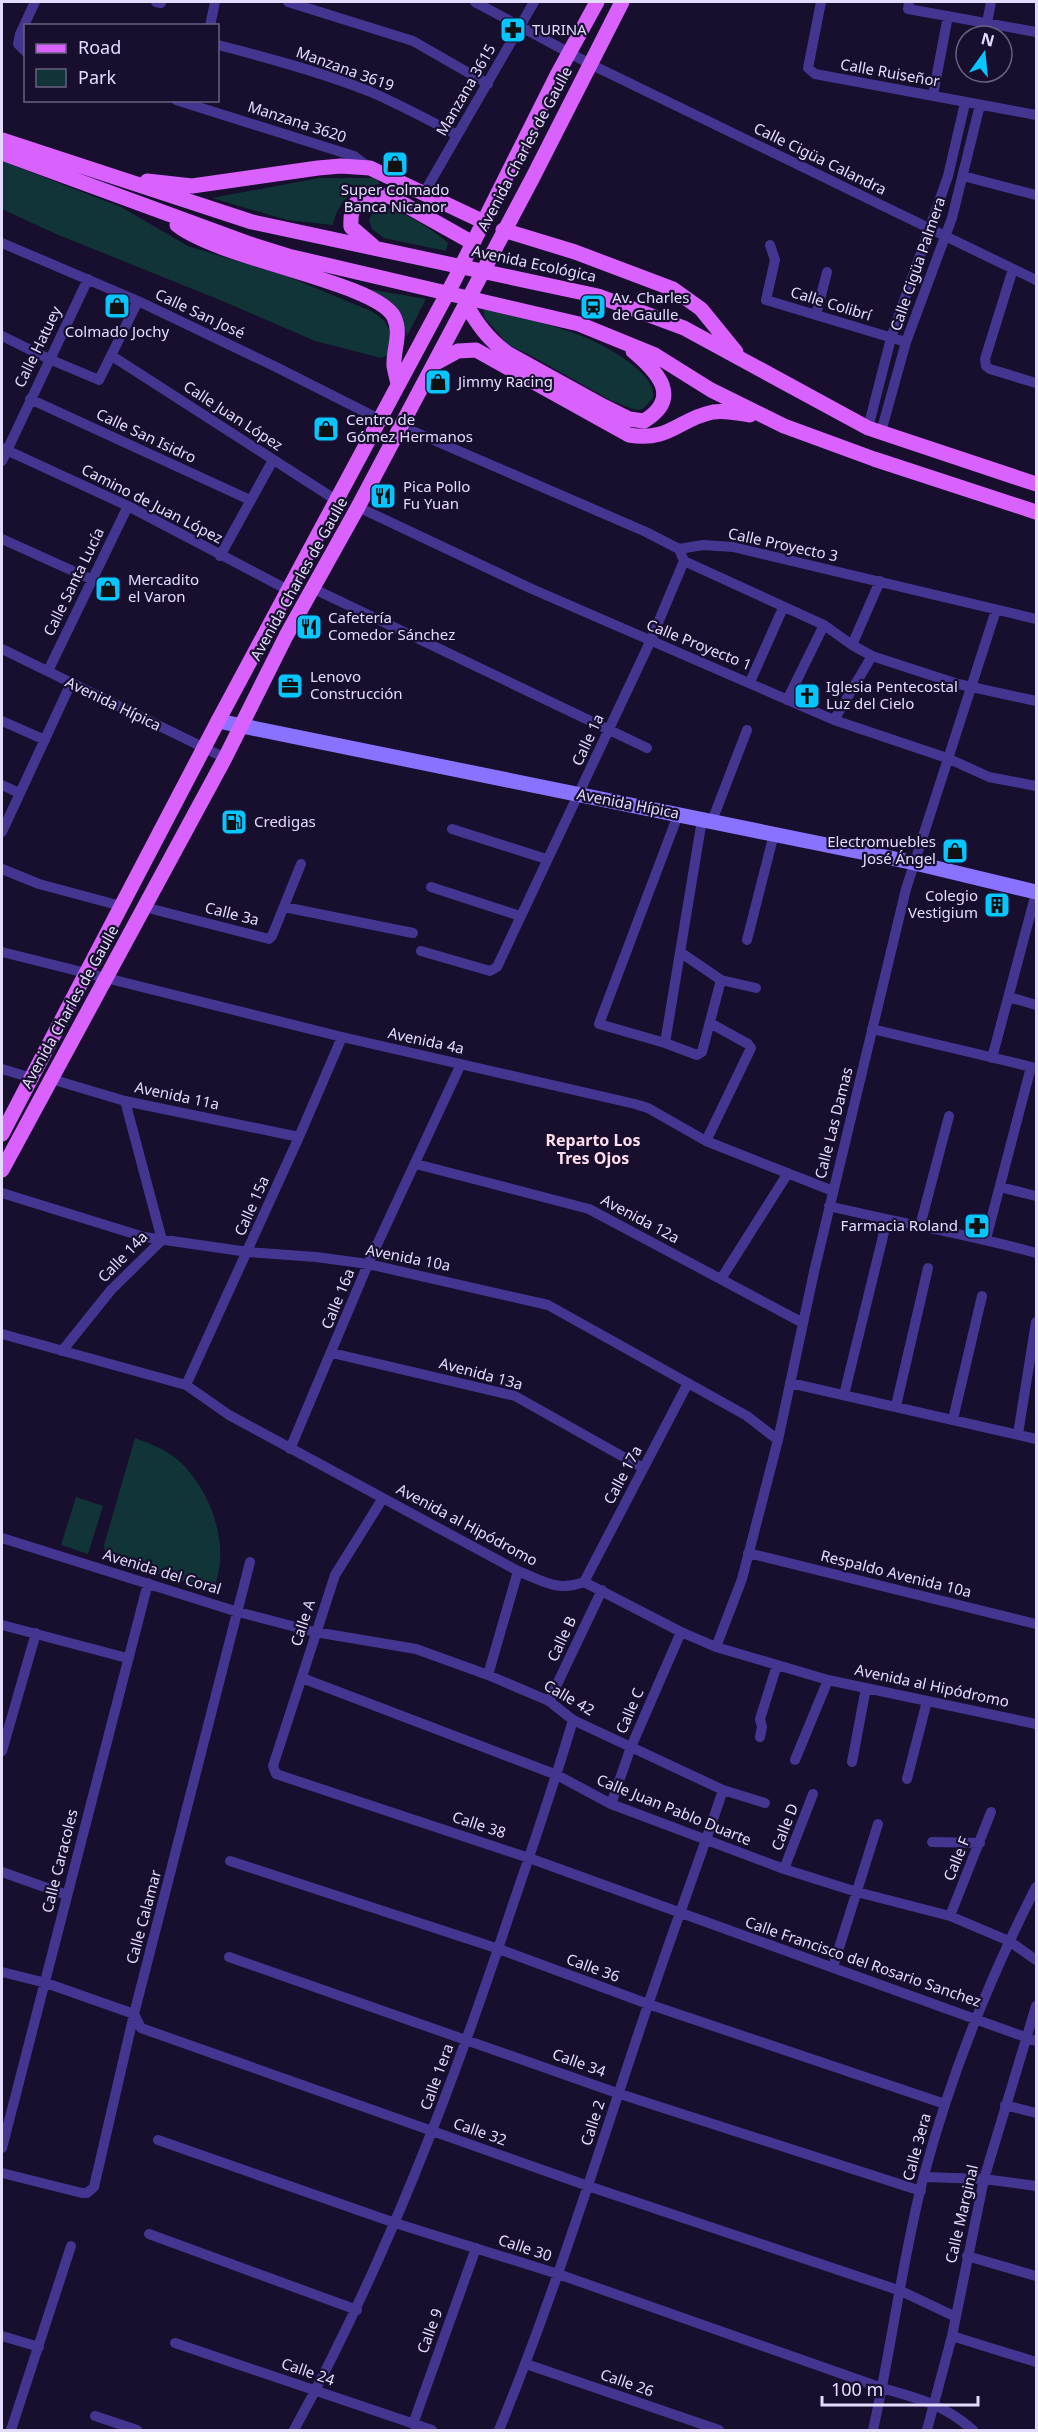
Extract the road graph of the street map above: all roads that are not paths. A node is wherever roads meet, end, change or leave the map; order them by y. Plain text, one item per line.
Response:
1 (34, 2) edge
2 (215, 2) edge
3 (288, 2) edge
4 (475, 2) edge
5 (534, 2) edge
6 (597, 2) edge
7 (622, 2) edge
8 (821, 2) edge
9 (990, 2) edge
10 (908, 5) edge
11 (948, 16) junction
12 (987, 23) junction
13 (24, 24) edge
14 (210, 24) edge
15 (24, 25) edge
16 (521, 26) junction
17 (1036, 32) edge
18 (219, 45) edge
19 (22, 48) edge
20 (569, 52) junction
21 (590, 64) junction
22 (488, 84) junction
23 (933, 95) junction
24 (965, 102) junction
25 (193, 103) edge
26 (980, 105) junction
27 (1036, 115) edge
28 (457, 135) junction
29 (2, 140) edge
30 (2, 153) edge
31 (370, 168) junction
32 (963, 176) junction
33 (127, 182) junction
34 (424, 193) junction
35 (1036, 195) edge
36 (161, 212) junction
37 (484, 222) junction
38 (931, 229) junction
39 (503, 230) junction
40 (944, 235) junction
41 (2, 243) edge
42 (473, 243) junction
43 (770, 245) dead end
44 (378, 250) junction
45 (1013, 269) junction
46 (827, 272) dead end
47 (88, 279) junction
48 (1036, 280) edge
49 (138, 301) junction
50 (466, 304) junction
51 (816, 315) junction
52 (2, 336) edge
53 (617, 338) junction
54 (891, 338) junction
55 (906, 342) junction
56 (112, 356) junction
57 (49, 359) junction
58 (741, 359) junction
59 (434, 364) junction
60 (1036, 383) edge
61 (398, 384) junction
62 (30, 399) junction
63 (765, 417) junction
64 (381, 420) junction
65 (401, 426) junction
66 (874, 430) junction
67 (4, 449) edge
68 (273, 460) junction
69 (2, 461) edge
70 (1036, 484) edge
71 (250, 500) junction
72 (336, 501) junction
73 (128, 506) junction
74 (358, 507) junction
75 (1036, 512) edge
76 (2, 539) edge
77 (679, 549) junction
78 (220, 556) junction
79 (684, 561) junction
80 (93, 580) junction
81 (880, 581) junction
82 (312, 588) junction
83 (288, 590) junction
84 (783, 608) junction
85 (996, 610) junction
86 (1036, 619) edge
87 (824, 625) junction
88 (650, 642) junction
89 (852, 645) junction
90 (2, 649) edge
91 (872, 656) junction
92 (48, 672) junction
93 (750, 682) junction
94 (71, 683) junction
95 (971, 686) junction
96 (787, 700) junction
97 (1036, 701) edge
98 (834, 720) junction
99 (2, 721) edge
100 (218, 721) junction
101 (241, 725) junction
102 (609, 730) junction
103 (747, 730) dead end
104 (45, 740) junction
105 (204, 748) junction
106 (647, 748) dead end
107 (225, 758) junction
108 (947, 758) junction
109 (2, 785) edge
110 (1036, 786) edge
111 (19, 793) junction
112 (579, 795) junction
113 (678, 815) junction
114 (707, 820) junction
115 (452, 830) dead end
116 (2, 832) edge
117 (774, 834) junction
118 (546, 859) junction
119 (915, 863) junction
120 (301, 864) dead end
121 (2, 869) edge
122 (431, 887) dead end
123 (1036, 892) edge
124 (121, 906) junction
125 (144, 907) junction
126 (284, 907) junction
127 (520, 916) junction
128 (413, 933) dead end
129 (747, 940) dead end
130 (421, 951) dead end
131 (2, 952) edge
132 (680, 952) junction
133 (86, 974) junction
134 (106, 979) junction
135 (721, 980) junction
136 (756, 988) dead end
137 (1009, 997) junction
138 (1036, 1005) edge
139 (710, 1023) junction
140 (872, 1029) junction
141 (342, 1037) junction
142 (665, 1043) junction
143 (992, 1058) junction
144 (461, 1064) junction
145 (1034, 1068) edge
146 (2, 1069) edge
147 (32, 1078) junction
148 (51, 1079) junction
149 (125, 1101) junction
150 (949, 1116) dead end
151 (2, 1134) edge
152 (299, 1137) junction
153 (706, 1141) junction
154 (416, 1164) junction
155 (2, 1170) edge
156 (788, 1173) junction
157 (1000, 1187) junction
158 (833, 1191) junction
159 (2, 1193) edge
160 (1036, 1196) edge
161 (829, 1206) junction
162 (887, 1220) junction
163 (920, 1226) junction
164 (986, 1239) junction
165 (162, 1240) junction
166 (248, 1252) junction
167 (1036, 1253) edge
168 (368, 1264) junction
169 (928, 1268) dead end
170 (721, 1279) junction
171 (982, 1296) dead end
172 (1036, 1322) edge
173 (803, 1323) junction
174 (2, 1334) edge
175 (62, 1351) junction
176 (332, 1353) junction
177 (688, 1383) junction
178 (790, 1383) junction
179 (186, 1386) junction
180 (844, 1395) junction
181 (896, 1407) junction
182 (953, 1419) junction
183 (1018, 1434) junction
184 (1036, 1438) edge
185 (778, 1440) junction
186 (290, 1449) junction
187 (643, 1468) junction
188 (383, 1498) junction
189 (2, 1538) edge
190 (748, 1553) junction
191 (250, 1562) dead end
192 (518, 1571) junction
193 (584, 1582) junction
194 (148, 1583) junction
195 (602, 1590) junction
196 (238, 1612) junction
197 (1036, 1624) edge
198 (2, 1625) edge
199 (315, 1632) junction
200 (681, 1632) junction
201 (36, 1633) junction
202 (716, 1647) junction
203 (127, 1658) junction
204 (777, 1665) junction
205 (488, 1675) junction
206 (302, 1678) junction
207 (828, 1680) junction
208 (866, 1688) junction
209 (549, 1701) junction
210 (927, 1701) junction
211 (573, 1720) junction
212 (1036, 1724) edge
213 (760, 1737) dead end
214 (631, 1747) junction
215 (2, 1751) edge
216 (795, 1760) dead end
217 (852, 1762) dead end
218 (273, 1766) joint
219 (557, 1775) junction
220 (907, 1779) dead end
221 (723, 1790) junction
222 (813, 1794) dead end
223 (765, 1803) dead end
224 (611, 1804) junction
225 (991, 1812) dead end
226 (878, 1824) dead end
227 (707, 1839) junction
228 (932, 1842) dead end
229 (980, 1843) junction
230 (529, 1858) junction
231 (230, 1861) dead end
232 (784, 1869) junction
233 (2, 1872) edge
234 (1036, 1887) edge
235 (857, 1892) junction
236 (67, 1895) junction
237 (679, 1913) junction
238 (950, 1916) junction
239 (1009, 1941) junction
240 (499, 1949) junction
241 (229, 1957) dead end
242 (1036, 1960) edge
243 (833, 1967) junction
244 (2, 1972) edge
245 (46, 1983) junction
246 (648, 2004) junction
247 (1036, 2006) edge
248 (134, 2014) junction
249 (975, 2018) junction
250 (467, 2039) junction
251 (1031, 2039) edge
252 (618, 2093) junction
253 (945, 2104) junction
254 (1005, 2105) junction
255 (1036, 2113) edge
256 (433, 2132) junction
257 (158, 2140) dead end
258 (2, 2148) edge
259 (2, 2174) edge
260 (924, 2176) junction
261 (984, 2179) junction
262 (588, 2186) junction
263 (1036, 2186) edge
264 (921, 2191) junction
265 (395, 2223) junction
266 (149, 2234) dead end
267 (71, 2246) dead end
268 (476, 2248) junction
269 (966, 2256) junction
270 (558, 2274) junction
271 (1036, 2276) edge
272 (901, 2291) junction
273 (357, 2310) junction
274 (956, 2317) junction
275 (2, 2336) edge
276 (952, 2336) junction
277 (175, 2343) dead end
278 (39, 2347) junction
279 (1036, 2362) edge
280 (526, 2364) junction
281 (882, 2388) junction
282 (316, 2391) junction
283 (935, 2404) junction
284 (95, 2416) dead end
285 (413, 2424) junction
286 (11, 2430) edge
287 (137, 2430) edge
288 (294, 2430) edge
289 (432, 2430) edge
290 (499, 2430) edge
291 (719, 2430) edge
292 (873, 2430) edge
293 (927, 2430) edge
294 (973, 2430) edge

1 - 13 street
2 - 14 street
3 - 22 street
4 - 16 street, Calle Cigüa Calandra
5 - 16 street, Manzana 3615
6 - 20 main road, Avenida Charles de Gaulle
7 - 21 main road, Avenida Charles de Gaulle
8 - 23 street, Calle Ruiseñor
9 - 12 street
10 - 11 street
11 - 12 street
11 - 23 street
12 - 17 street
15 - 19 street
16 - 20 street, Calle Cigüa Calandra
16 - 22 street, Manzana 3615
18 - 28 street, Manzana 3619
20 - 21 street, Calle Cigüa Calandra
20 - 37 main road, Avenida Charles de Gaulle
21 - 38 street, Calle Cigüa Calandra
21 - 39 main road, Avenida Charles de Gaulle
22 - 28 street, Manzana 3615
23 - 24 street, Calle Ruiseñor
24 - 26 street, Calle Ruiseñor
24 - 38 street, Calle Cigüa Palmera
25 - 31 street, Manzana 3620
26 - 27 street, Calle Ruiseñor
26 - 32 street, Calle Cigüa Palmera
28 - 34 street, Manzana 3615
29 - 33 main road, Avenida Ecológica
30 - 36 main road
31 - 33 main road
31 - 34 main road
32 - 35 street
32 - 40 street, Calle Cigüa Palmera
33 - 44 main road, Avenida Ecológica
34 - 37 main road
36 - 53 main road
36 - 61 main road
37 - 42 main road, Avenida Charles de Gaulle
38 - 40 street, Calle Cigüa Calandra
38 - 54 street, Calle Cigüa Palmera
39 - 50 main road, Avenida Charles de Gaulle
39 - 58 main road
40 - 45 street, Calle Cigüa Calandra
40 - 55 street, Calle Cigüa Palmera
41 - 47 street, Calle San José
42 - 44 main road
42 - 61 main road, Avenida Charles de Gaulle
43 - 51 street, Calle Colibrí
44 - 58 main road, Avenida Ecológica
45 - 48 street, Calle Cigüa Calandra
45 - 60 street
46 - 51 street
47 - 49 street, Calle San José
47 - 57 street, Calle Hatuey
49 - 56 street
49 - 64 street, Calle San José
50 - 53 main road
50 - 59 main road, Avenida Charles de Gaulle
51 - 54 street, Calle Colibrí
52 - 57 street
53 - 63 main road
54 - 55 street, Calle Colibrí
54 - 66 street, Calle Cigüa Palmera
55 - 66 street, Calle Cigüa Palmera
56 - 57 street
56 - 68 street, Calle Juan López
57 - 62 street, Calle Hatuey
58 - 66 main road, Avenida Ecológica
59 - 63 main road
59 - 65 main road, Avenida Charles de Gaulle
61 - 64 main road, Avenida Charles de Gaulle
62 - 67 street, Calle Hatuey
62 - 71 street, Calle San Isidro
63 - 75 main road
64 - 72 main road, Avenida Charles de Gaulle
65 - 74 main road, Avenida Charles de Gaulle
65 - 77 street
66 - 70 main road, Avenida Ecológica
67 - 69 street, Calle Hatuey
67 - 73 street, Camino de Juan López
68 - 71 street
68 - 72 street, Calle Juan López
71 - 78 street
72 - 83 main road, Avenida Charles de Gaulle
73 - 78 street, Camino de Juan López
73 - 80 street, Calle Santa Lucía
74 - 82 main road, Avenida Charles de Gaulle
74 - 88 street, Calle Proyecto 1
76 - 80 street
77 - 79 street
77 - 81 street, Calle Proyecto 3
78 - 83 street, Camino de Juan López
79 - 84 street
79 - 88 street, Calle 1a
80 - 92 street, Calle Santa Lucía
81 - 85 street, Calle Proyecto 3
81 - 89 street
82 - 101 main road, Avenida Charles de Gaulle
82 - 102 street
83 - 100 main road, Avenida Charles de Gaulle
84 - 87 street
84 - 93 street
85 - 86 street, Calle Proyecto 3
85 - 95 street, Calle Las Damas
87 - 89 street
87 - 96 street
88 - 93 street, Calle Proyecto 1
88 - 102 street, Calle 1a
89 - 91 street
90 - 92 street, Avenida Hípica
91 - 95 street
91 - 98 street
92 - 94 street, Avenida Hípica
93 - 96 street, Calle Proyecto 1
94 - 104 street
94 - 105 street, Avenida Hípica
95 - 97 street
95 - 108 street, Calle Las Damas
96 - 98 street, Calle Proyecto 1
98 - 108 street, Calle Proyecto 1
99 - 104 street
100 - 101 street, Avenida Hípica
100 - 105 main road, Avenida Charles de Gaulle
101 - 107 main road, Avenida Charles de Gaulle
101 - 112 street, Avenida Hípica
102 - 106 street
102 - 112 street, Calle 1a
103 - 114 street
104 - 111 street
105 - 107 street, Avenida Hípica
105 - 124 main road, Avenida Charles de Gaulle
107 - 125 main road, Avenida Charles de Gaulle
108 - 110 street, Calle Proyecto 1
108 - 119 street, Calle Las Damas
109 - 111 street
111 - 116 street
112 - 113 street, Avenida Hípica
112 - 118 street, Calle 1a
113 - 114 street, Avenida Hípica
113 - 142 street
114 - 117 street, Avenida Hípica
114 - 132 street
115 - 118 street
117 - 119 street, Avenida Hípica
117 - 129 street
118 - 127 street, Calle 1a
119 - 123 street, Avenida Hípica
119 - 140 street, Calle Las Damas
120 - 126 street, Calle 3a
121 - 124 street
122 - 127 street
123 - 137 street
124 - 133 main road, Avenida Charles de Gaulle
125 - 126 street, Calle 3a
125 - 134 main road, Avenida Charles de Gaulle
126 - 128 street
127 - 130 street, Calle 1a
131 - 133 street, Avenida 4a
132 - 135 street
132 - 142 street
133 - 134 street, Avenida 4a
133 - 147 main road, Avenida Charles de Gaulle
134 - 141 street, Avenida 4a
134 - 148 main road, Avenida Charles de Gaulle
135 - 136 street
135 - 139 street
137 - 138 street
137 - 143 street
139 - 142 street
139 - 153 street
140 - 143 street
140 - 158 street, Calle Las Damas
141 - 144 street, Avenida 4a
141 - 152 street, Calle 15a
143 - 145 street
144 - 153 street, Avenida 4a
144 - 154 street, Calle 16a
145 - 157 street
146 - 147 street
147 - 151 main road, Avenida Charles de Gaulle
148 - 149 street, Avenida 11a
148 - 155 main road, Avenida Charles de Gaulle
149 - 152 street, Avenida 11a
149 - 165 street, Calle 14a
150 - 163 street
152 - 166 street, Calle 15a
153 - 156 street, Avenida 4a
154 - 168 street, Calle 16a
154 - 170 street, Avenida 12a
156 - 158 street, Avenida 4a
156 - 170 street
157 - 160 street
157 - 164 street
158 - 161 street, Calle Las Damas
159 - 165 street, Avenida 10a
161 - 162 street
161 - 173 street, Calle Las Damas
162 - 163 street
162 - 180 street
163 - 164 street
164 - 167 street
165 - 166 street, Avenida 10a
165 - 175 street, Calle 14a
166 - 168 street, Avenida 10a
166 - 179 street, Calle 15a
168 - 176 street, Calle 16a
168 - 177 street, Avenida 10a
169 - 181 street
170 - 173 street, Avenida 12a
171 - 182 street
172 - 183 street
173 - 178 street, Calle Las Damas
174 - 175 street, Avenida al Hipódromo
175 - 179 street, Avenida al Hipódromo
176 - 186 street, Calle 16a
176 - 187 street, Avenida 13a
177 - 185 street, Avenida 10a
177 - 187 street, Calle 17a
178 - 180 street
178 - 185 street, Calle Las Damas
179 - 186 street, Avenida al Hipódromo
180 - 181 street
181 - 182 street
182 - 183 street
183 - 184 street
185 - 190 street, Calle Las Damas
186 - 188 street, Avenida al Hipódromo
187 - 193 street, Calle 17a
188 - 192 street, Avenida al Hipódromo
188 - 199 street, Calle A
189 - 194 street, Avenida del Coral
190 - 197 street, Respaldo Avenida 10a
190 - 202 street, Calle Las Damas
191 - 196 street, Calle Calamar
192 - 193 street, Avenida al Hipódromo
192 - 205 street
193 - 195 street, Avenida al Hipódromo
194 - 196 street, Avenida del Coral
194 - 203 street, Calle Caracoles
195 - 200 street, Avenida al Hipódromo
195 - 209 street, Calle B
196 - 199 street, Avenida del Coral
196 - 248 street, Calle Calamar
198 - 201 street
199 - 205 street, Calle 42
199 - 206 street, Calle A
200 - 202 street, Avenida al Hipódromo
200 - 214 street, Calle C
201 - 203 street
201 - 215 street
202 - 204 street, Avenida al Hipódromo
203 - 236 street, Calle Caracoles
204 - 207 street, Avenida al Hipódromo
204 - 213 street
205 - 209 street, Calle 42
206 - 218 street, Calle A
206 - 219 street, Calle Juan Pablo Duarte
207 - 208 street, Avenida al Hipódromo
207 - 216 street
208 - 210 street, Avenida al Hipódromo
208 - 217 street
209 - 211 street, Calle 42
210 - 212 street, Avenida al Hipódromo
210 - 220 street
211 - 214 street, Calle 42
211 - 219 street, Calle 1era
214 - 221 street, Calle 42
214 - 224 street, Calle C
218 - 230 street, Calle 38
219 - 224 street, Calle Juan Pablo Duarte
219 - 230 street, Calle 1era
221 - 223 street, Calle 42
221 - 227 street, Calle 2
222 - 232 street, Calle D
224 - 227 street, Calle Juan Pablo Duarte
225 - 229 street, Calle F
226 - 235 street
227 - 232 street, Calle Juan Pablo Duarte
227 - 237 street, Calle 2
228 - 229 street
229 - 238 street, Calle F
230 - 237 street, Calle 38
230 - 240 street, Calle 1era
231 - 240 street, Calle 36
232 - 235 street, Calle Juan Pablo Duarte
233 - 236 street
234 - 239 street, Calle 3era
235 - 238 street, Calle Juan Pablo Duarte
235 - 243 street
236 - 245 street, Calle Caracoles
237 - 243 street, Calle Francisco del Rosario Sanchez
237 - 246 street, Calle 2
238 - 239 street, Calle Juan Pablo Duarte
239 - 242 street, Calle Juan Pablo Duarte
239 - 249 street, Calle 3era
240 - 246 street, Calle 36
240 - 250 street, Calle 1era
241 - 250 street, Calle 34
243 - 249 street, Calle Francisco del Rosario Sanchez
244 - 245 street, Calle 32
245 - 248 street, Calle 32
245 - 258 street, Calle Caracoles
246 - 252 street, Calle 2
246 - 253 street, Calle 36
247 - 251 street, Calle Marginal
248 - 256 street, Calle 32
248 - 259 street, Calle Calamar
249 - 251 street, Calle Francisco del Rosario Sanchez
249 - 253 street, Calle 3era
250 - 252 street, Calle 34
250 - 256 street, Calle 1era
251 - 254 street, Calle Marginal
252 - 262 street, Calle 2
252 - 264 street, Calle 34
253 - 260 street, Calle 3era
254 - 255 street
254 - 261 street, Calle Marginal
256 - 262 street, Calle 32
256 - 265 street, Calle 1era
257 - 265 street, Calle 30
260 - 261 street
260 - 264 street, Calle 3era
261 - 263 street
261 - 269 street, Calle Marginal
262 - 270 street, Calle 2
262 - 272 street, Calle 32
264 - 272 street, Calle 3era
265 - 268 street, Calle 30
265 - 273 street, Calle 1era
266 - 273 street
267 - 278 street
268 - 270 street, Calle 30
268 - 285 street, Calle 9
269 - 271 street
269 - 274 street, Calle Marginal
270 - 280 street, Calle 2
270 - 281 street, Calle 30
272 - 274 street, Calle 32
272 - 281 street, Calle 3era
273 - 282 street, Calle 1era
274 - 276 street, Calle Marginal
275 - 278 street
276 - 279 street
276 - 283 street, Calle Marginal
277 - 282 street, Calle 24
278 - 286 street
280 - 290 street, Calle 2
280 - 291 street, Calle 26
281 - 283 street, Calle 30
281 - 292 street, Calle 3era
282 - 285 street, Calle 24
282 - 288 street, Calle 1era
283 - 293 street, Calle Marginal
283 - 294 street, Calle 30
284 - 287 street
285 - 289 street, Calle 24

